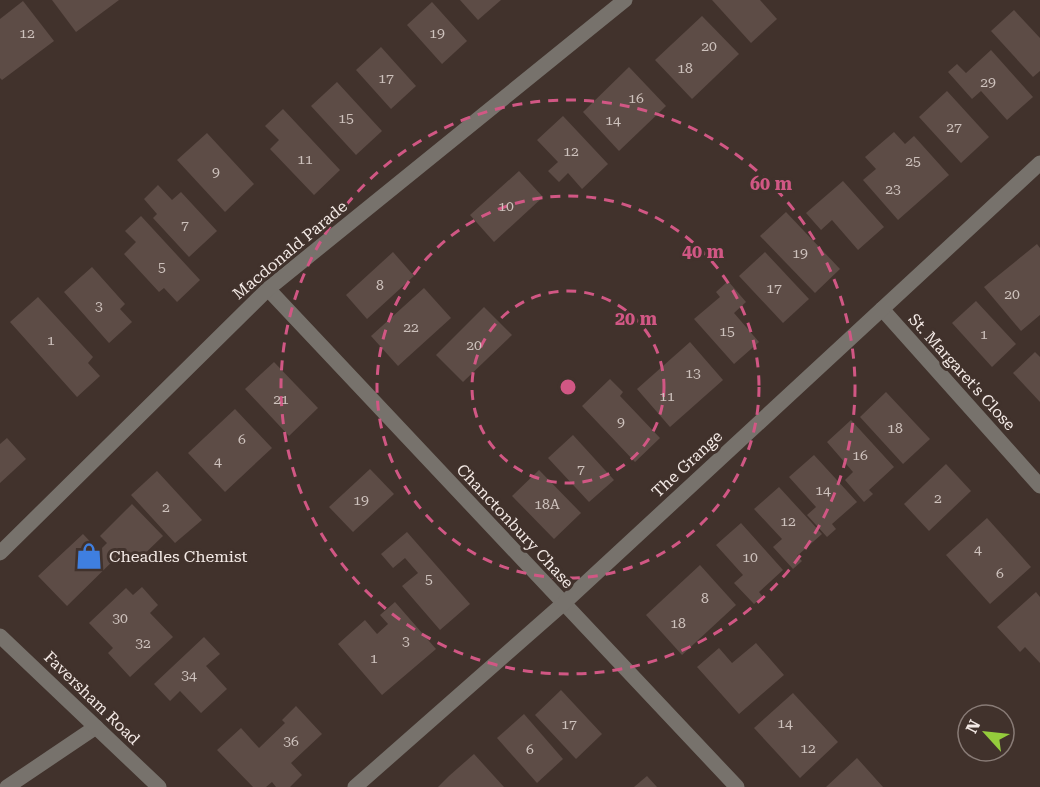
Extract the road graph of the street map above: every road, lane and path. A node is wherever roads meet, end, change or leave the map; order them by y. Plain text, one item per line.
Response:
1 (625, 0) edge
2 (1040, 163) edge
3 (268, 289) junction
4 (882, 309) junction
5 (1040, 486) edge
6 (0, 553) edge
7 (564, 603) junction
8 (0, 636) edge
9 (96, 726) junction
10 (7, 787) edge
11 (159, 787) edge
12 (355, 787) edge
13 (737, 787) edge

1 - 3 street, Macdonald Parade
2 - 4 street, The Grange
3 - 6 street, Macdonald Parade
3 - 7 street, Chanctonbury Chase
4 - 5 street, St. Margaret's Close
4 - 7 street, The Grange
7 - 12 street, The Grange
7 - 13 street, Chanctonbury Chase
8 - 9 street, Faversham Road
9 - 10 street
9 - 11 street, Faversham Road

